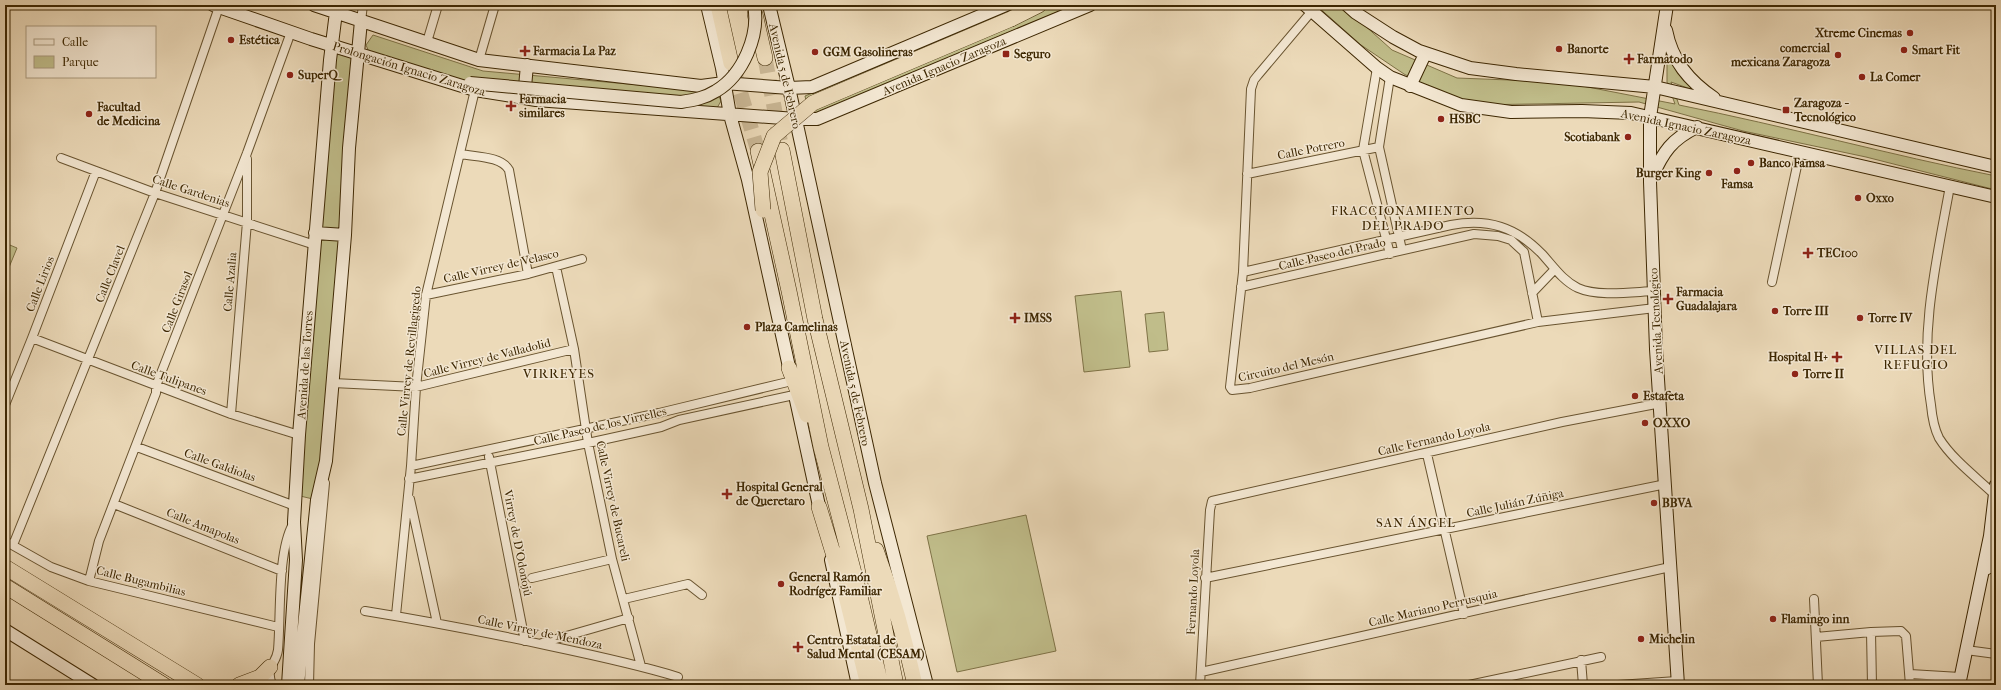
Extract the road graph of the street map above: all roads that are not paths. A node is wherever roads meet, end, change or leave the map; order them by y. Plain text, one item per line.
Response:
1 (314, 5) edge
2 (363, 5) edge
3 (438, 5) edge
4 (495, 5) edge
5 (707, 5) edge
6 (718, 5) edge
7 (754, 5) edge
8 (769, 5) edge
9 (1006, 5) edge
10 (1090, 5) edge
11 (1347, 5) edge
12 (1667, 5) edge
13 (216, 6) edge
14 (1038, 6) edge
15 (1312, 7) edge
16 (336, 9) edge
17 (978, 17) junction
18 (1664, 19) junction
19 (361, 21) junction
20 (291, 32) junction
21 (427, 42) junction
22 (999, 42) junction
23 (333, 46) junction
24 (358, 54) junction
25 (1425, 54) junction
26 (765, 58) tunnel mouth
27 (479, 60) junction
28 (732, 63) tunnel mouth
29 (527, 65) junction
30 (1377, 68) junction
31 (1390, 77) junction
32 (724, 83) junction
33 (1410, 86) junction
34 (472, 87) junction
35 (1655, 87) junction
36 (789, 88) junction
37 (524, 98) junction
38 (1720, 102) junction
39 (730, 115) junction
40 (1650, 117) junction
41 (796, 119) junction
42 (1697, 127) junction
43 (1379, 147) junction
44 (782, 150) tunnel mouth
45 (1363, 150) junction
46 (758, 151) tunnel mouth
47 (1800, 152) junction
48 (247, 153) junction
49 (461, 154) junction
50 (61, 158) dead end
51 (1996, 167) edge
52 (96, 171) junction
53 (1247, 174) junction
54 (1650, 182) junction
55 (1950, 186) junction
56 (155, 193) junction
57 (1996, 197) edge
58 (224, 215) junction
59 (247, 222) junction
60 (315, 233) junction
61 (345, 235) junction
62 (1400, 237) junction
63 (1386, 241) junction
64 (314, 245) junction
65 (1402, 250) junction
66 (1390, 254) junction
67 (582, 259) dead end
68 (556, 267) junction
69 (1555, 269) junction
70 (1243, 272) junction
71 (528, 274) junction
72 (1772, 282) dead end
73 (1241, 287) junction
74 (1654, 291) junction
75 (1532, 292) junction
76 (426, 296) junction
77 (1655, 308) junction
78 (1538, 322) junction
79 (32, 338) junction
80 (574, 349) junction
81 (88, 361) junction
82 (790, 374) junction
83 (333, 383) junction
84 (156, 386) junction
85 (416, 387) junction
86 (794, 395) junction
87 (1661, 403) junction
88 (5, 404) edge
89 (231, 414) junction
90 (586, 428) junction
91 (299, 435) junction
92 (588, 443) junction
93 (137, 447) junction
94 (821, 447) junction
95 (487, 449) junction
96 (1427, 454) junction
97 (326, 461) junction
98 (490, 462) junction
99 (411, 466) junction
100 (409, 479) junction
101 (1666, 484) junction
102 (409, 490) junction
103 (1995, 490) edge
104 (1212, 501) joint
105 (114, 504) junction
106 (835, 505) junction
107 (295, 506) junction
108 (819, 507) junction
109 (861, 508) junction
110 (294, 522) junction
111 (1445, 530) junction
112 (1993, 538) edge
113 (5, 541) edge
114 (12, 545) junction
115 (612, 559) junction
116 (1996, 564) edge
117 (5, 567) edge
118 (1670, 567) junction
119 (1983, 570) junction
120 (282, 571) junction
121 (532, 578) dead end
122 (1205, 578) junction
123 (89, 581) junction
124 (5, 586) edge
125 (702, 595) dead end
126 (846, 596) junction
127 (624, 599) junction
128 (1814, 599) dead end
129 (365, 611) dead end
130 (1464, 614) junction
131 (396, 615) junction
132 (629, 618) junction
133 (437, 623) junction
134 (278, 627) junction
135 (5, 630) edge
136 (1871, 632) junction
137 (1816, 637) junction
138 (526, 641) junction
139 (540, 644) junction
140 (1966, 650) junction
141 (1996, 654) edge
142 (1601, 657) dead end
143 (1581, 660) junction
144 (641, 666) junction
145 (270, 667) junction
146 (1201, 672) junction
147 (678, 677) dead end
148 (1910, 681) edge
149 (1959, 682) edge
150 (1677, 683) edge
151 (93, 685) edge
152 (164, 685) edge
153 (197, 685) edge
154 (240, 685) edge
155 (272, 685) edge
156 (288, 685) edge
157 (298, 685) edge
158 (309, 685) edge
159 (858, 685) edge
160 (868, 685) edge
161 (881, 685) edge
162 (896, 685) edge
163 (915, 685) edge
164 (927, 685) edge
165 (1200, 685) edge
166 (1469, 685) edge
167 (1583, 685) edge
168 (1618, 685) edge
169 (1818, 685) edge
170 (1872, 685) edge

1 - 16 main road
2 - 19 street
3 - 21 street
4 - 27 street
5 - 32 main road
6 - 28 highway
7 - 26 highway, Avenida 5 de Febrero
7 - 34 main road, bridge
8 - 36 main road, Avenida 5 de Febrero
9 - 17 main road
10 - 22 main road, Avenida Ignacio Zaragoza
11 - 25 main road
12 - 18 main road, Avenida Tecnológico
13 - 20 main road, Prolongación Ignacio Zaragoza
13 - 56 street, Calle Clavel
14 - 94 highway, bridge
15 - 30 main road, Avenida Ignacio Zaragoza
15 - 53 street, Circuito del Mesón
16 - 19 main road
16 - 23 main road, Avenida de las Torres
17 - 22 main road
17 - 36 main road
18 - 35 main road, Avenida Tecnológico
18 - 38 main road
19 - 21 main road
19 - 24 main road
20 - 23 main road, Prolongación Ignacio Zaragoza
20 - 48 street, Calle Girasol
21 - 27 main road
22 - 41 main road, Avenida Ignacio Zaragoza
23 - 24 main road, Prolongación Ignacio Zaragoza
23 - 60 main road, Avenida de las Torres
24 - 34 main road, Prolongación Ignacio Zaragoza
24 - 61 main road
25 - 33 main road
25 - 35 main road
27 - 29 main road
29 - 32 main road
29 - 37 main road
30 - 31 main road, Avenida Ignacio Zaragoza
30 - 45 street
31 - 33 main road, Avenida Ignacio Zaragoza
31 - 43 street
32 - 36 main road
32 - 39 main road
33 - 40 main road, Avenida Ignacio Zaragoza
34 - 37 main road, Prolongación Ignacio Zaragoza
34 - 49 street, Calle Virrey de Revillagigedo
35 - 38 main road
35 - 40 main road, Avenida Tecnológico
36 - 41 main road, Avenida 5 de Febrero
37 - 39 main road, Prolongación Ignacio Zaragoza
38 - 51 main road
39 - 41 main road, Avenida Ignacio Zaragoza
39 - 82 main road
40 - 42 main road, Avenida Ignacio Zaragoza
40 - 54 main road, Avenida Tecnológico
41 - 164 main road, Avenida 5 de Febrero
42 - 47 main road, Avenida Ignacio Zaragoza
42 - 54 main road
43 - 45 street, Calle Potrero
43 - 62 street
44 - 109 highway, Avenida 5 de Febrero
45 - 53 street, Calle Potrero
45 - 63 street
46 - 94 highway
47 - 55 main road, Avenida Ignacio Zaragoza
47 - 72 street
48 - 58 street, Calle Girasol
48 - 59 street, Calle Azalia
49 - 71 street
49 - 76 street, Calle Virrey de Revillagigedo
50 - 52 street, Calle Gardenias
52 - 56 street, Calle Gardenias
52 - 79 street, Calle Lirios
53 - 70 street, Circuito del Mesón
54 - 74 main road, Avenida Tecnológico
55 - 57 main road, Avenida Ignacio Zaragoza
55 - 103 street
56 - 58 street, Calle Gardenias
56 - 81 street, Calle Clavel
58 - 59 street, Calle Gardenias
58 - 84 street, Calle Girasol
59 - 64 street, Calle Gardenias
59 - 89 street, Calle Azalia
60 - 61 main road
60 - 64 main road, Avenida de las Torres
61 - 83 main road
62 - 63 street, Calle Paseo del Prado
62 - 65 street
62 - 69 street, Calle Paseo del Prado
63 - 66 street
63 - 70 street, Calle Paseo del Prado
64 - 91 main road, Avenida de las Torres
65 - 66 street, Calle Paseo del Prado
65 - 75 street, Calle Paseo del Prado
66 - 73 street, Calle Paseo del Prado
67 - 68 street, Calle Virrey de Velasco
68 - 71 street, Calle Virrey de Velasco
68 - 80 street, Calle Virrey de Bucareli
69 - 74 street, Calle Paseo del Prado
69 - 75 street
70 - 73 street, Circuito del Mesón
71 - 76 street, Calle Virrey de Velasco
73 - 78 street, Circuito del Mesón
74 - 77 main road, Avenida Tecnológico
75 - 78 street, Calle Paseo del Prado
76 - 85 street, Calle Virrey de Revillagigedo
77 - 78 street, Circuito del Mesón
77 - 87 main road, Avenida Tecnológico
79 - 81 street, Calle Tulipanes
79 - 88 street, Calle Lirios
80 - 85 street, Calle Virrey de Valladolid
80 - 90 street, Calle Virrey de Bucareli
81 - 84 street, Calle Tulipanes
81 - 114 street, Calle Clavel
82 - 86 main road
82 - 90 street, Calle Paseo de los Virrelles
82 - 94 highway
83 - 85 street, Calle Virrey de Valladolid
83 - 97 main road
84 - 89 street, Calle Tulipanes
84 - 93 street, Calle Girasol
85 - 99 street, Calle Virrey de Revillagigedo
86 - 92 street, Calle Paseo de los Virrelles
86 - 108 main road
87 - 96 street, Calle Fernando Loyola
87 - 101 main road, Avenida Tecnológico
89 - 91 street, Calle Tulipanes
90 - 92 street, Calle Virrey de Bucareli
90 - 95 street, Calle Paseo de los Virrelles
91 - 107 main road, Avenida de las Torres
92 - 98 street, Calle Paseo de los Virrelles
92 - 115 street, Calle Virrey de Bucareli
93 - 105 street, Calle Girasol
93 - 107 street, Calle Galdiolas
94 - 106 highway
95 - 98 street, Virrey de D'Odonojú
95 - 99 street, Calle Paseo de los Virrelles
96 - 104 street, Calle Fernando Loyola
96 - 111 street
97 - 157 main road
97 - 158 street
98 - 100 street, Calle Paseo de los Virrelles
98 - 138 street, Virrey de D'Odonojú
99 - 100 street, Calle Virrey de Revillagigedo
100 - 102 street, Calle Virrey de Revillagigedo
101 - 111 street, Calle Julián Zúñiga
101 - 118 main road, Avenida Tecnológico
102 - 131 street, Calle Virrey de Revillagigedo
102 - 133 street
103 - 112 main road
104 - 122 street, Fernando Loyola
105 - 120 street, Calle Amapolas
105 - 123 street, Calle Girasol
106 - 126 highway
106 - 161 highway
107 - 110 main road, Avenida de las Torres
108 - 126 highway
108 - 159 main road
109 - 162 highway, Avenida 5 de Febrero
109 - 163 highway
110 - 120 street
110 - 156 main road, Avenida de las Torres
111 - 122 street, Calle Julián Zúñiga
111 - 130 street
112 - 119 main road
113 - 114 street, Calle Bugambilias
114 - 123 street, Calle Bugambilias
115 - 121 street
115 - 127 street, Calle Virrey de Bucareli
116 - 119 main road
117 - 153 highway
118 - 130 street, Calle Mariano Perrusquia
118 - 150 main road, Avenida Tecnológico
119 - 140 main road
120 - 134 street
122 - 146 street, Fernando Loyola
123 - 134 street, Calle Bugambilias
124 - 152 highway
125 - 127 street
126 - 160 highway
127 - 132 street, Calle Virrey de Bucareli
128 - 137 street
129 - 131 street, Calle Virrey de Mendoza
130 - 146 street, Calle Mariano Perrusquia
131 - 133 street, Calle Virrey de Mendoza
132 - 139 street
132 - 144 street, Calle Virrey de Bucareli
133 - 138 street, Calle Virrey de Mendoza
134 - 145 street
135 - 151 main road
136 - 137 street
136 - 148 street
136 - 170 street
137 - 169 street
138 - 139 street, Calle Virrey de Mendoza
139 - 144 street, Calle Virrey de Mendoza
140 - 141 street
140 - 149 main road
142 - 143 street
143 - 166 street
143 - 167 street
144 - 147 street, Calle Virrey de Mendoza
145 - 154 highway
145 - 155 street
146 - 165 street, Fernando Loyola
148 - 149 street
150 - 168 street

